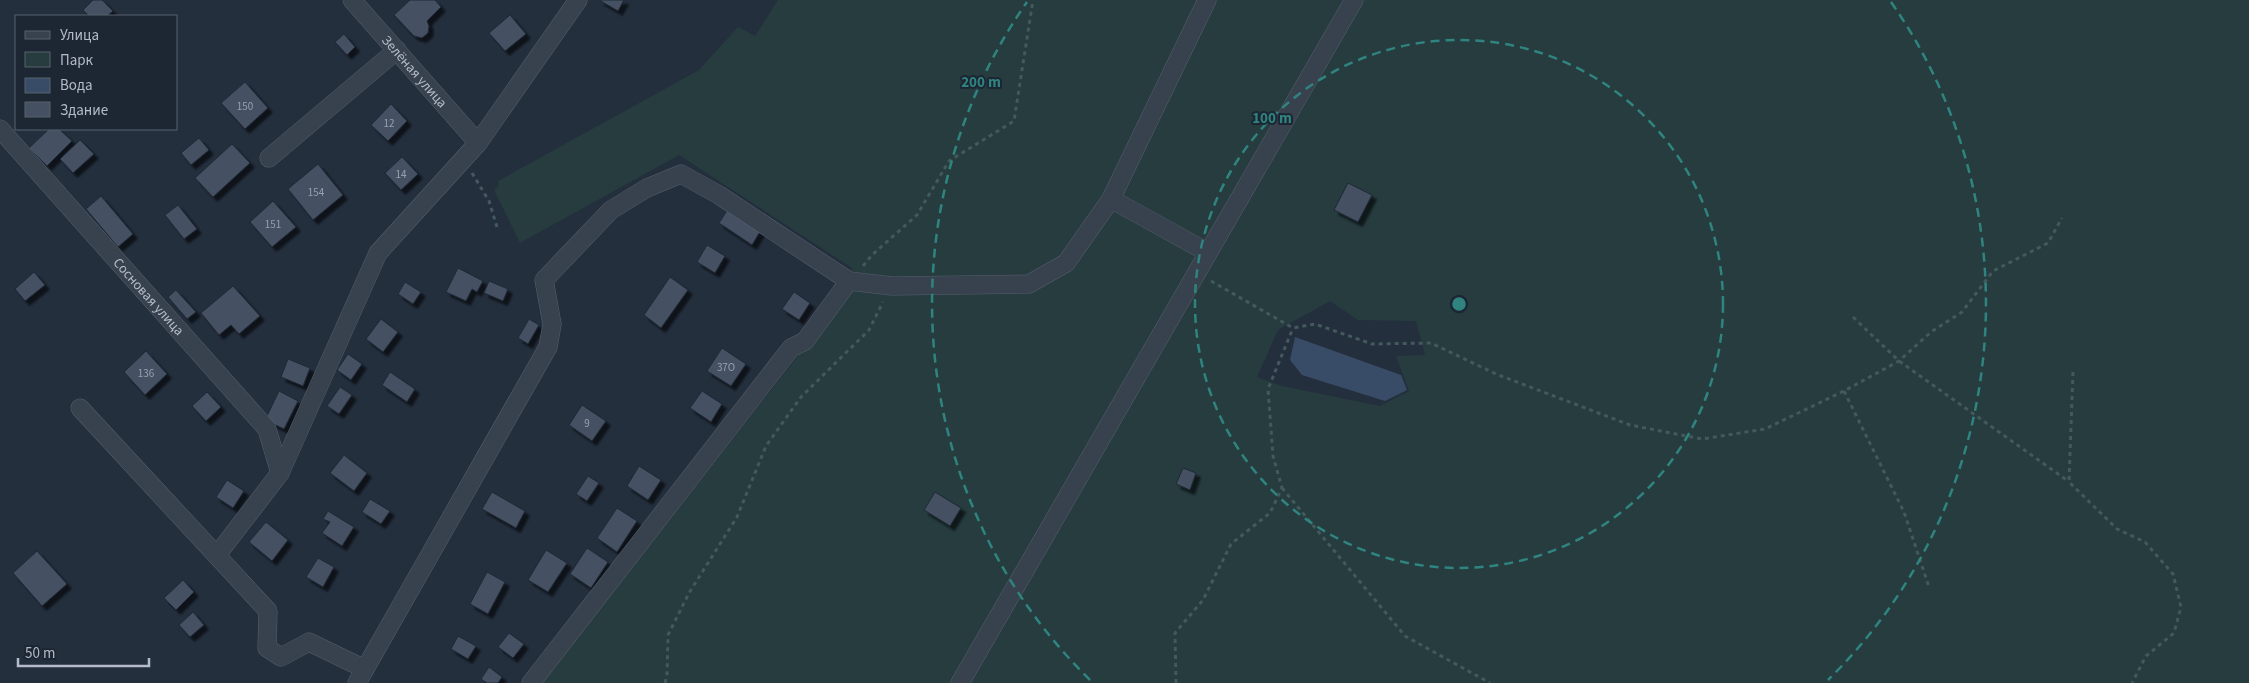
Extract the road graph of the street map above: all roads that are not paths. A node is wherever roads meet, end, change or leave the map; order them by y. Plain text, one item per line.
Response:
1 (352, 0) edge
2 (578, 0) edge
3 (1207, 0) edge
4 (1354, 0) edge
5 (397, 50) junction
6 (0, 129) edge
7 (478, 143) junction
8 (269, 158) dead end
9 (1111, 199) junction
10 (1208, 252) junction
11 (850, 281) junction
12 (80, 408) dead end
13 (280, 473) junction
14 (217, 556) junction
15 (361, 676) edge
16 (532, 683) edge
17 (960, 683) edge

1 - 5 street, Зелёная улица
2 - 7 street
3 - 9 street
4 - 10 street
5 - 7 street, Зелёная улица
5 - 8 street
6 - 13 street, Сосновая улица
7 - 13 street
9 - 10 street
9 - 11 street
10 - 17 street
11 - 15 street
11 - 16 street
12 - 14 street
13 - 14 street
14 - 15 street

